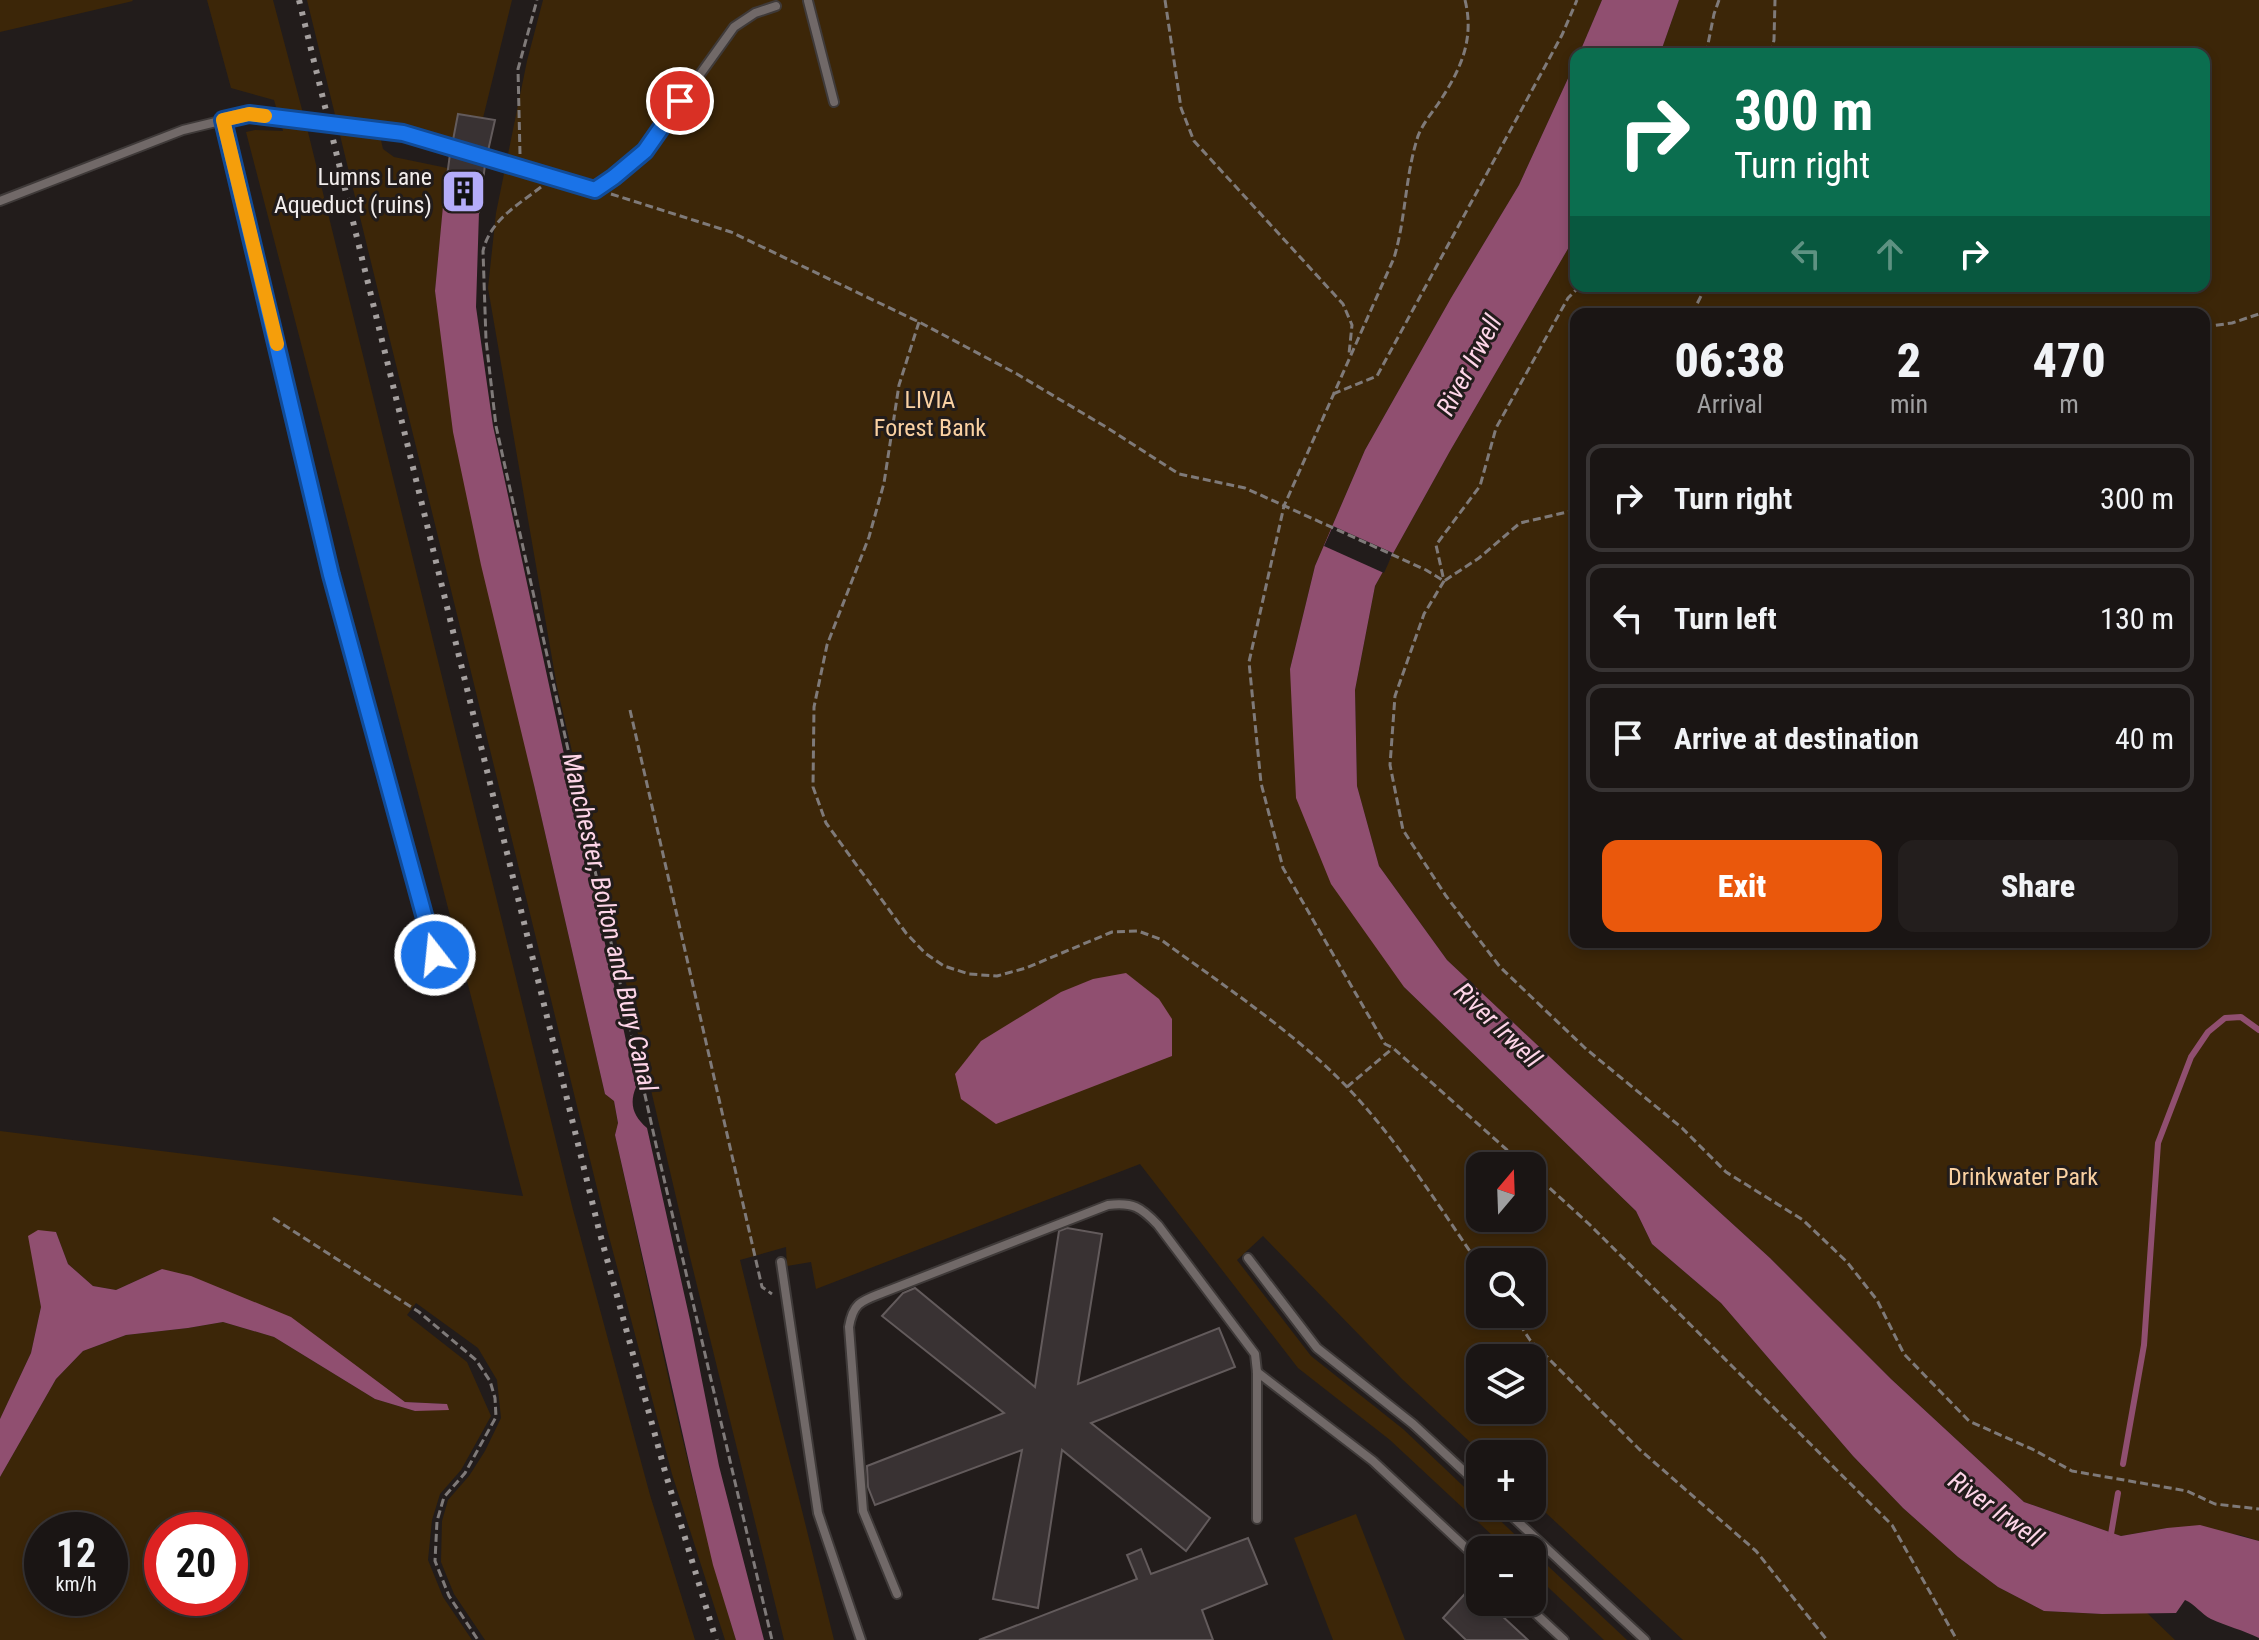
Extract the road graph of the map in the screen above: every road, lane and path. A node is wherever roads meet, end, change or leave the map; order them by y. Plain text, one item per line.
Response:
1 (537, 0) edge
2 (1165, 0) edge
3 (1465, 0) edge
4 (1577, 0) edge
5 (1719, 0) edge
6 (1775, 0) edge
7 (808, 1) edge
8 (776, 6) dead end
9 (1707, 48) edge
10 (1772, 48) edge
11 (834, 102) dead end
12 (223, 120) junction
13 (520, 166) junction
14 (553, 176) junction
15 (595, 190) junction
16 (0, 201) edge
17 (1574, 292) edge
18 (2259, 314) edge
19 (919, 322) junction
20 (2210, 326) edge
21 (1349, 358) junction
22 (1333, 394) junction
23 (1284, 506) junction
24 (1570, 511) edge
25 (1444, 581) junction
26 (630, 710) dead end
27 (435, 955) dead end
28 (1393, 1048) junction
29 (1347, 1087) junction
30 (1509, 1152) edge
31 (1546, 1185) edge
32 (273, 1218) dead end
33 (1468, 1248) edge
34 (1248, 1258) dead end
35 (781, 1262) dead end
36 (787, 1304) junction
37 (1522, 1328) edge
38 (1257, 1372) junction
39 (1466, 1473) edge
40 (2259, 1509) edge
41 (1257, 1519) dead end
42 (1516, 1520) edge
43 (1466, 1548) edge
44 (897, 1594) dead end
45 (1538, 1616) edge
46 (478, 1640) edge
47 (772, 1640) edge
48 (861, 1640) edge
49 (1564, 1640) edge
50 (1645, 1640) edge
51 (1827, 1640) edge
52 (1957, 1640) edge

1 - 13 path
2 - 21 path
3 - 21 path
4 - 22 path
5 - 9 path
6 - 10 path
7 - 11 lane
8 - 15 lane
12 - 13 lane
12 - 16 lane
12 - 27 lane
13 - 14 lane
14 - 15 lane
14 - 47 path
15 - 19 path
17 - 25 path
18 - 20 path
19 - 23 path
19 - 29 path
21 - 22 path
22 - 23 path
23 - 25 path
23 - 28 path
24 - 25 path
25 - 40 path
26 - 36 path
28 - 29 path
28 - 30 path
29 - 33 path
31 - 52 path
32 - 46 path
34 - 39 lane
35 - 36 lane
36 - 48 lane
37 - 51 path
38 - 41 lane
38 - 43 lane
38 - 44 lane
42 - 50 lane
45 - 49 lane

